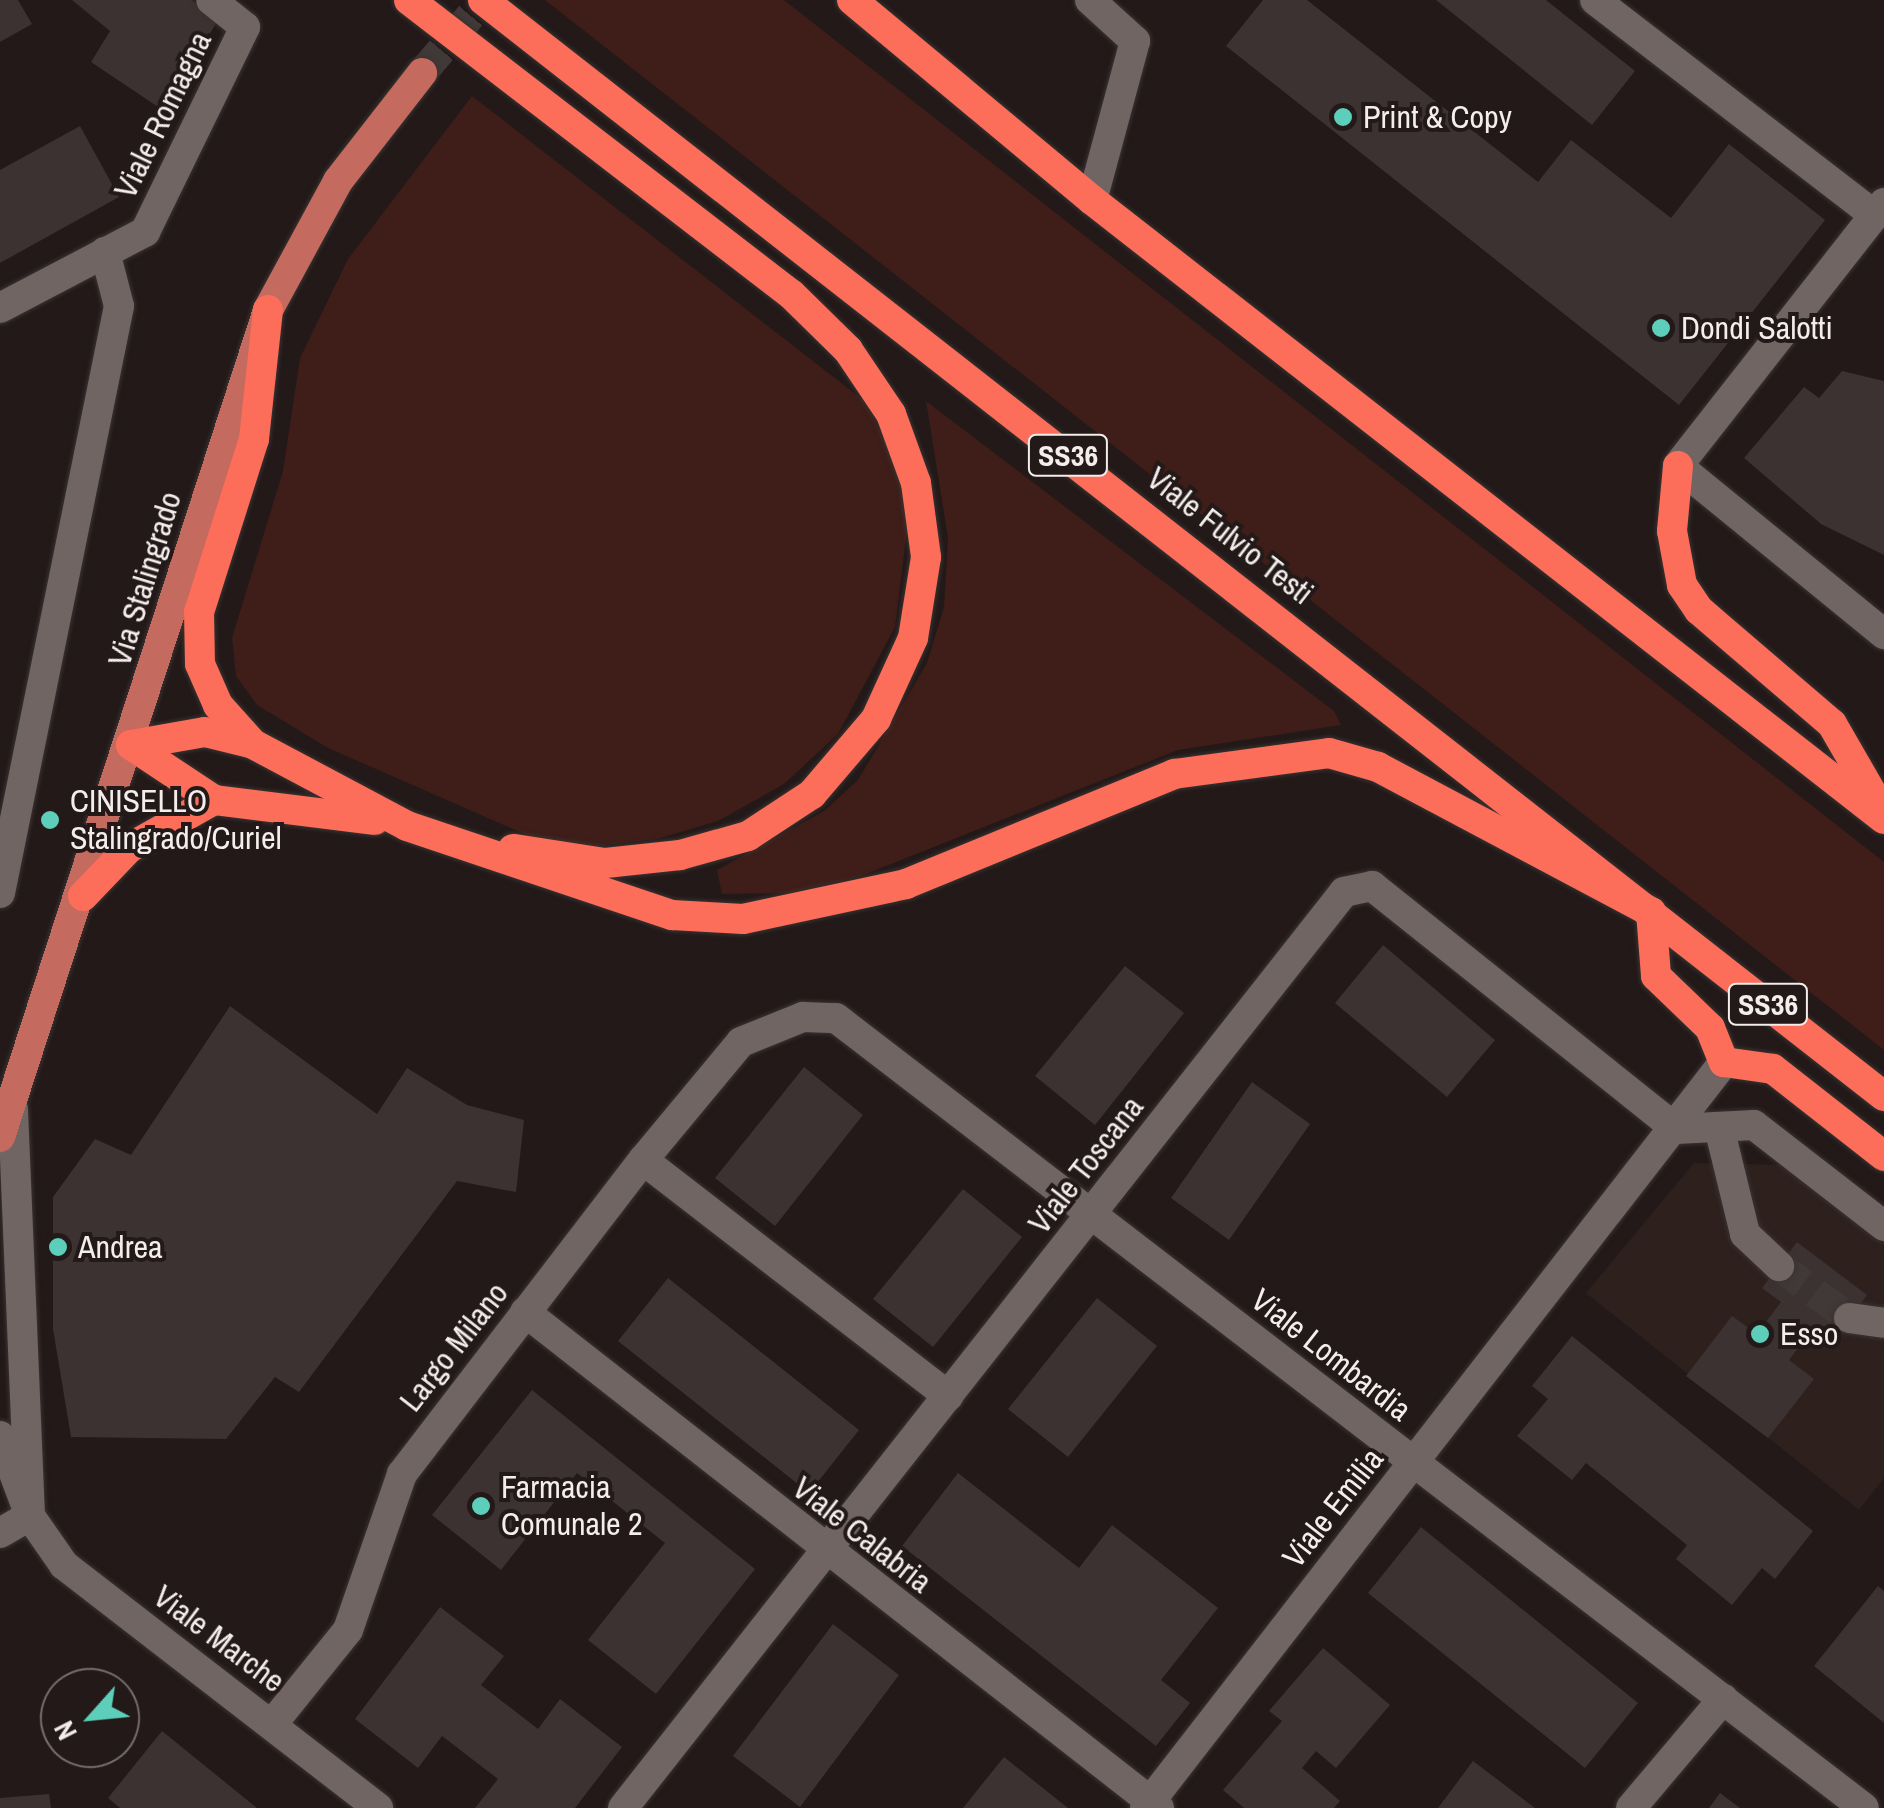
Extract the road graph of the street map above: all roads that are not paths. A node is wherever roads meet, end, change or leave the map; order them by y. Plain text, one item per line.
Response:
1 (211, 0) edge
2 (409, 0) edge
3 (483, 0) edge
4 (1090, 0) edge
5 (1595, 0) edge
6 (864, 4) edge
7 (422, 73) tunnel mouth
8 (1092, 200) junction
9 (1879, 209) edge
10 (105, 252) junction
11 (0, 308) edge
12 (268, 310) junction
13 (1678, 466) junction
14 (1884, 634) edge
15 (253, 744) junction
16 (130, 745) junction
17 (214, 800) junction
18 (1884, 816) edge
19 (407, 826) junction
20 (0, 893) edge
21 (83, 896) junction
22 (1651, 912) junction
23 (741, 1042) joint
24 (1724, 1062) junction
25 (1884, 1096) edge
26 (14, 1109) junction
27 (1719, 1126) junction
28 (1676, 1129) junction
29 (0, 1137) edge
30 (1884, 1156) edge
31 (643, 1160) junction
32 (1092, 1214) junction
33 (1884, 1226) edge
34 (1779, 1266) tunnel mouth
35 (525, 1312) junction
36 (1850, 1318) tunnel mouth
37 (1884, 1322) edge
38 (948, 1396) junction
39 (0, 1436) edge
40 (1412, 1463) junction
41 (30, 1516) junction
42 (0, 1533) edge
43 (825, 1552) junction
44 (1723, 1699) junction
45 (273, 1723) junction
46 (1152, 1806) edge
47 (378, 1808) edge
48 (624, 1808) edge
49 (1631, 1808) edge
50 (1864, 1808) edge

1 - 10 street, Viale Romagna
2 - 19 highway
3 - 22 highway, Viale Fulvio Testi / SS36
4 - 8 street
5 - 9 street
6 - 8 highway
7 - 12 main road, Via Stalingrado
8 - 18 highway
9 - 13 street
10 - 11 street
10 - 20 street
12 - 15 highway
12 - 16 main road, Via Stalingrado
13 - 14 street
13 - 18 highway
15 - 16 highway
15 - 19 highway
16 - 17 highway
16 - 21 main road, Via Stalingrado
17 - 19 highway
17 - 21 highway
19 - 22 highway
21 - 26 main road, Via Stalingrado
22 - 24 highway
22 - 25 highway, Viale Fulvio Testi / SS36
23 - 31 street, Largo Milano
23 - 32 street, Viale Lombardia
24 - 28 street, Viale Emilia
24 - 30 highway
26 - 29 main road, Via Stalingrado
26 - 41 street
27 - 28 street
27 - 33 street
27 - 34 street
28 - 32 street, Viale Toscana
28 - 40 street, Viale Emilia
31 - 35 street, Largo Milano
31 - 38 street
32 - 38 street, Viale Toscana
32 - 40 street, Viale Lombardia
35 - 43 street, Viale Calabria
35 - 45 street, Largo Milano
36 - 37 street
38 - 43 street, Viale Toscana
39 - 41 street, Viale Marche
40 - 44 street, Viale Lombardia
40 - 46 street, Viale Emilia
41 - 42 street
41 - 45 street, Viale Marche
43 - 46 street, Viale Calabria
43 - 48 street, Viale Toscana
44 - 49 street
44 - 50 street, Viale Lombardia
45 - 47 street, Viale Marche

